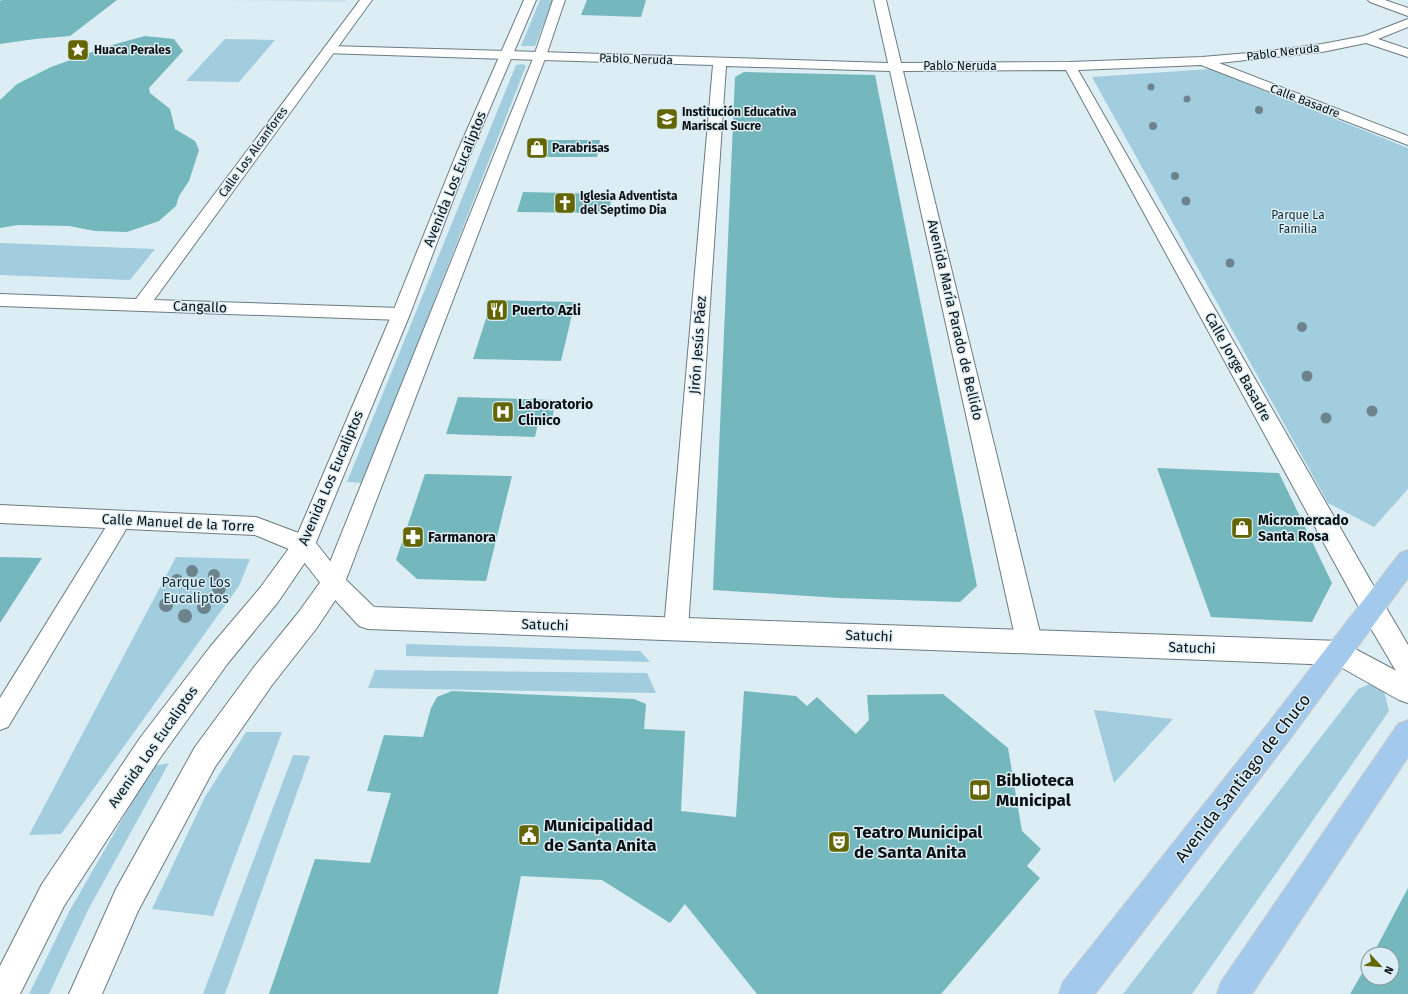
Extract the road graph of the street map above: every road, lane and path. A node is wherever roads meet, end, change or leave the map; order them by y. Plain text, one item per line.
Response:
1 (366, 0) edge
2 (530, 0) edge
3 (559, 0) edge
4 (880, 0) edge
5 (1374, 0) edge
6 (1408, 12) edge
7 (1408, 23) edge
8 (1367, 39) junction
9 (329, 50) junction
10 (1408, 53) edge
11 (507, 54) junction
12 (540, 56) junction
13 (720, 61) junction
14 (1202, 61) junction
15 (1070, 66) junction
16 (896, 67) junction
17 (1408, 141) edge
18 (0, 300) edge
19 (141, 305) junction
20 (400, 314) junction
21 (0, 514) edge
22 (121, 520) junction
23 (304, 545) junction
24 (1408, 560) edge
25 (334, 583) junction
26 (1372, 607) junction
27 (676, 629) junction
28 (1029, 641) junction
29 (1340, 652) junction
30 (1408, 668) edge
31 (1408, 691) edge
32 (0, 719) edge
33 (1408, 733) edge
34 (2, 994) edge
35 (85, 994) edge
36 (1075, 994) edge
37 (1233, 994) edge

1 - 9 street, Calle Los Alcanfores
2 - 11 street, Avenida Los Eucaliptos
3 - 12 street
4 - 16 street, Avenida María Parado de Bellido
5 - 6 street
7 - 8 street, Pablo Neruda
8 - 10 street
8 - 14 street, Pablo Neruda
9 - 11 street, Pablo Neruda
9 - 19 street, Calle Los Alcanfores
11 - 12 street, Pablo Neruda
11 - 20 street, Avenida Los Eucaliptos
12 - 13 street, Pablo Neruda
12 - 25 street
13 - 16 street, Pablo Neruda
13 - 27 street, Jirón Jesús Páez
14 - 15 street, Pablo Neruda
14 - 17 street, Calle Basadre
15 - 16 street, Pablo Neruda
15 - 26 street, Calle Jorge Basadre
16 - 28 street, Avenida María Parado de Bellido
18 - 19 street, Cangallo
19 - 20 street, Cangallo
20 - 23 street, Avenida Los Eucaliptos
21 - 22 street, Calle Manuel de la Torre
22 - 23 street, Calle Manuel de la Torre
22 - 32 lane
23 - 25 street
23 - 34 street, Avenida Los Eucaliptos
24 - 26 main road, Avenida Santiago de Chuco
25 - 27 street, Satuchi
25 - 35 street
26 - 29 main road, Avenida Santiago de Chuco
26 - 30 street, Calle Jorge Basadre
27 - 28 street, Satuchi
28 - 29 street, Satuchi
29 - 31 street, Satuchi
29 - 36 main road, Avenida Santiago de Chuco
33 - 37 main road

